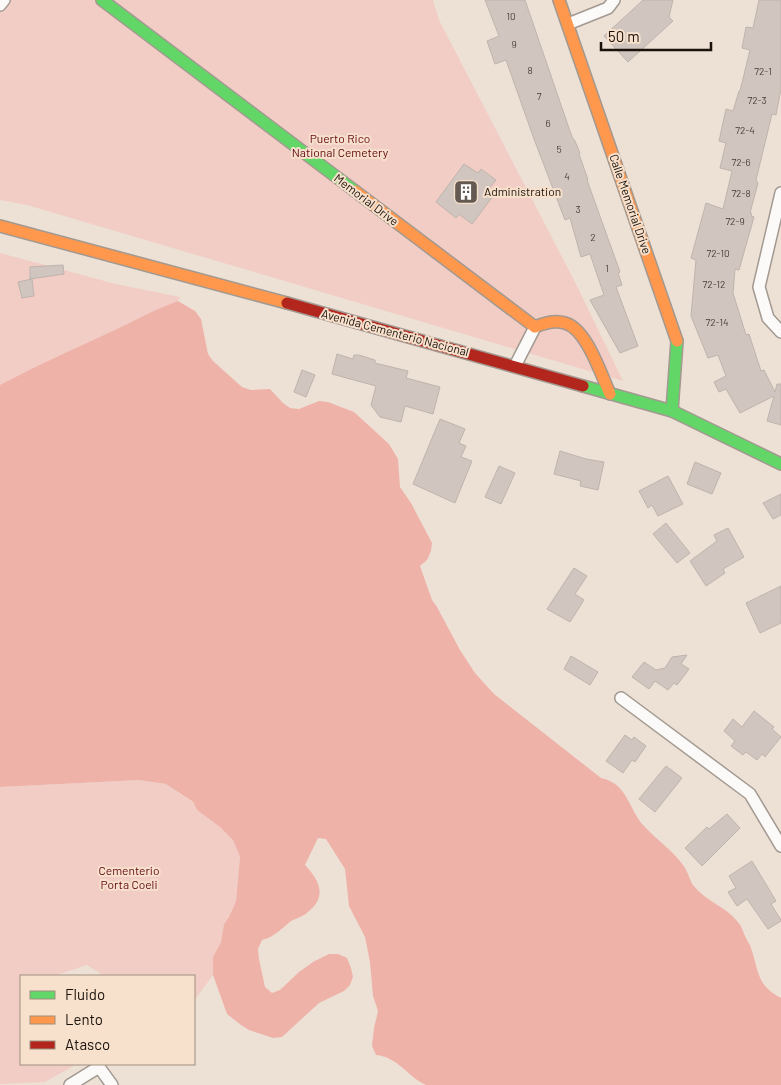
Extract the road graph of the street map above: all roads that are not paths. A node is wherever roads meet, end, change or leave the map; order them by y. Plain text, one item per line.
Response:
1 (4, 0) edge
2 (102, 0) edge
3 (559, 0) edge
4 (614, 0) edge
5 (0, 5) edge
6 (568, 24) junction
7 (781, 194) edge
8 (0, 226) edge
9 (535, 326) junction
10 (781, 332) edge
11 (514, 366) junction
12 (610, 394) junction
13 (672, 411) junction
14 (781, 464) edge
15 (621, 698) dead end
16 (781, 846) edge
17 (70, 1085) edge
18 (112, 1085) edge

1 - 5 street
2 - 9 street, Memorial Drive
3 - 6 street, Calle Memorial Drive
4 - 6 street
6 - 13 street, Calle Memorial Drive
7 - 10 street
8 - 11 street, Avenida Cementerio Nacional
9 - 11 street
9 - 12 street
11 - 12 street, Avenida Cementerio Nacional
12 - 13 street, Avenida Cementerio Nacional
13 - 14 street, Avenida Cementerio Nacional
15 - 16 street
17 - 18 street

